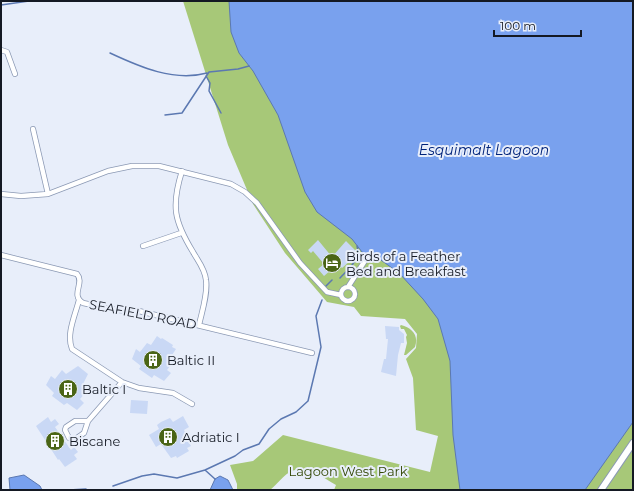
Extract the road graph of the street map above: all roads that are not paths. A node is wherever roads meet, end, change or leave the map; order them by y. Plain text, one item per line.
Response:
1 (1, 50) edge
2 (15, 74) dead end
3 (33, 129) dead end
4 (182, 171) junction
5 (1, 194) edge
6 (48, 194) junction
7 (181, 233) junction
8 (142, 246) dead end
9 (1, 255) edge
10 (368, 256) dead end
11 (348, 287) junction
12 (341, 295) junction
13 (79, 300) junction
14 (199, 325) junction
15 (312, 353) dead end
16 (122, 382) junction
17 (192, 404) dead end
18 (88, 421) junction
19 (633, 444) edge
20 (601, 490) edge

1 - 2 street
3 - 6 street
4 - 6 street
4 - 7 street
4 - 12 street
5 - 6 street
7 - 8 street
7 - 14 street
9 - 13 street, SEAFIELD ROAD
10 - 11 street
11 - 12 street
11 - 12 street
13 - 14 street, SEAFIELD ROAD
13 - 16 street
14 - 15 street, SEAFIELD ROAD
16 - 17 street
16 - 18 street
18 - 18 street
19 - 20 street

